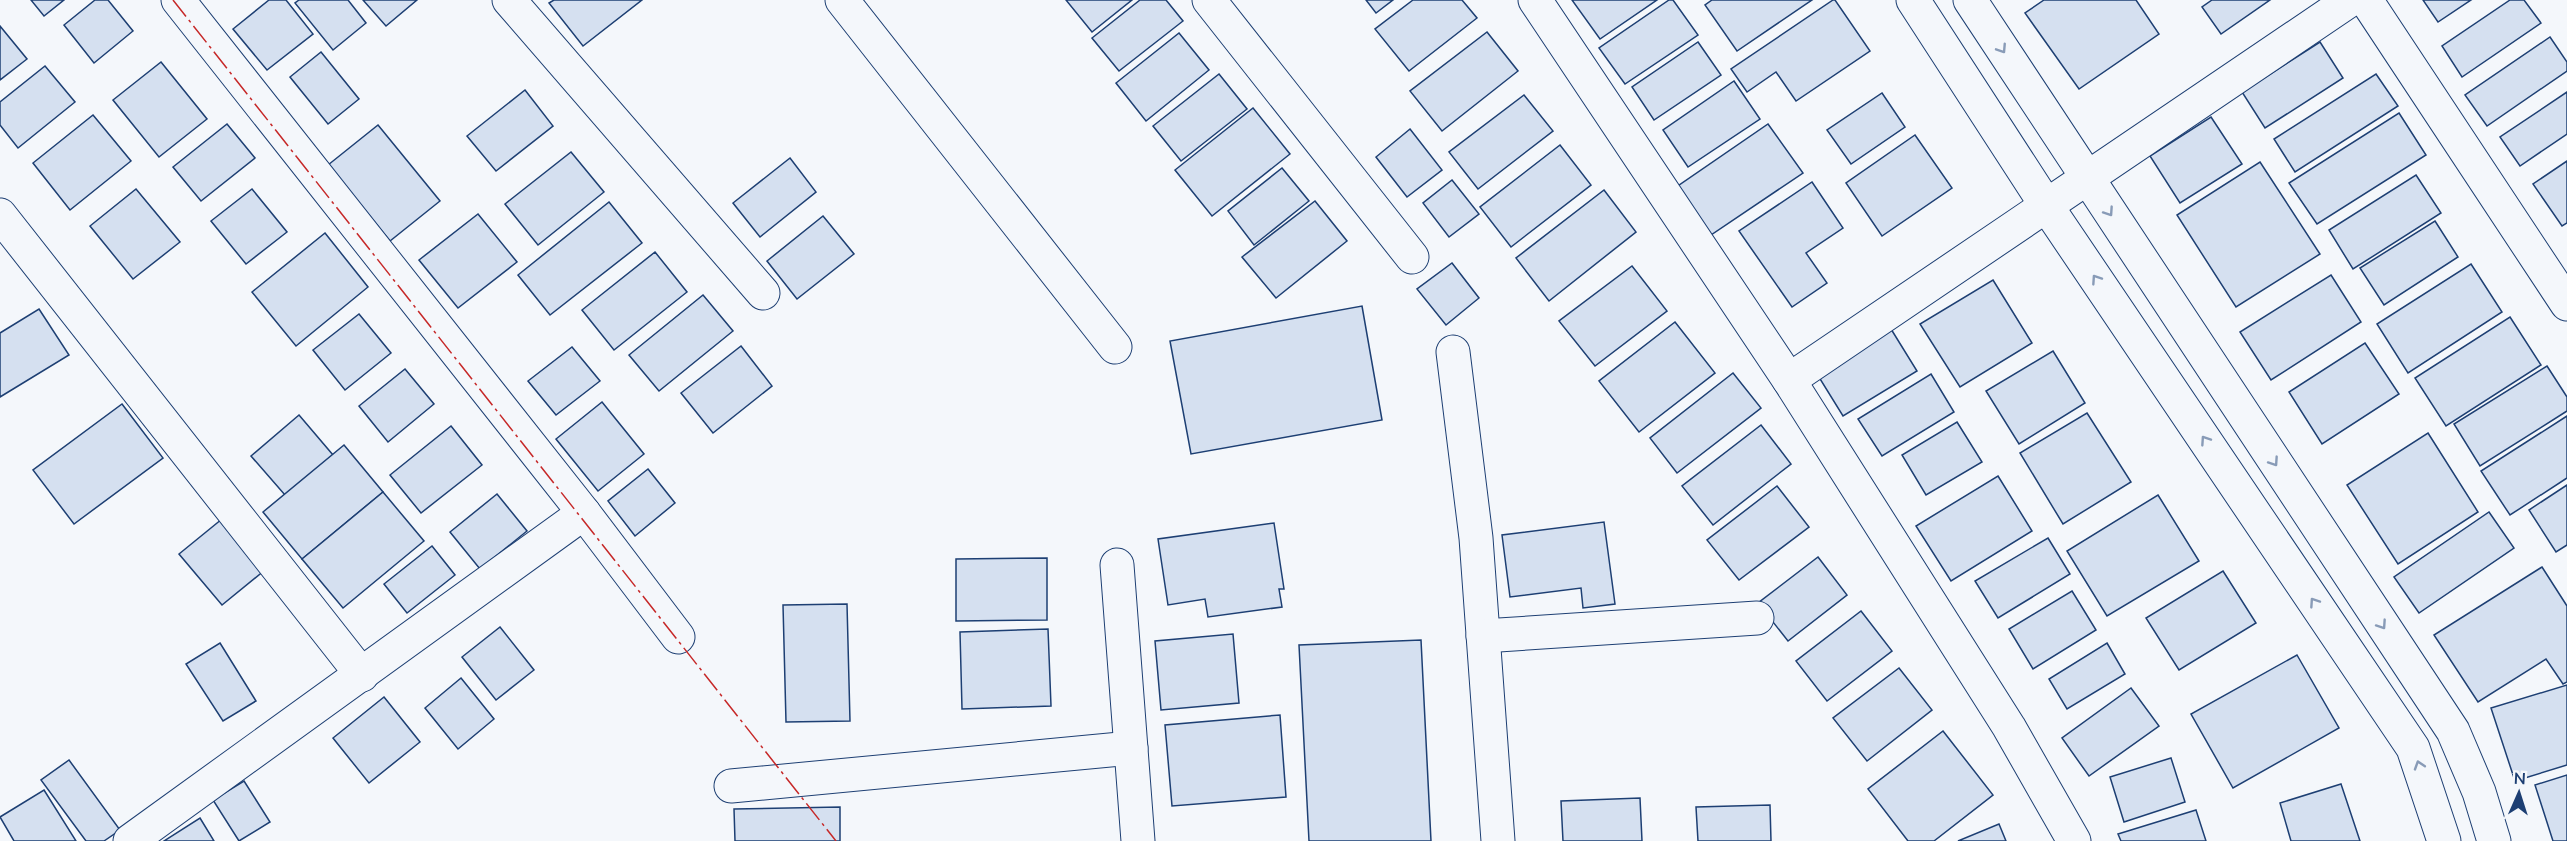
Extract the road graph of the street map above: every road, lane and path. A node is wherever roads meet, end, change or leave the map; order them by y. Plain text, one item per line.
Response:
1 (178, 0) edge
2 (509, 0) edge
3 (843, 0) edge
4 (1209, 0) edge
5 (1535, 0) edge
6 (1913, 0) edge
7 (1970, 0) edge
8 (2349, 0) edge
9 (2366, 0) edge
10 (2086, 178) junction
11 (2046, 205) junction
12 (0, 215) edge
13 (1412, 257) dead end
14 (763, 293) dead end
15 (2567, 304) edge
16 (1115, 347) dead end
17 (1453, 352) dead end
18 (1789, 380) junction
19 (584, 513) junction
20 (1117, 565) dead end
21 (1757, 618) dead end
22 (1483, 636) junction
23 (678, 637) dead end
24 (362, 675) junction
25 (1131, 748) junction
26 (731, 786) dead end
27 (2479, 792) junction
28 (2431, 802) junction
29 (130, 841) edge
30 (1138, 841) edge
31 (1498, 841) edge
32 (2074, 841) edge
33 (2444, 841) edge
34 (2494, 841) edge

1 - 19 street
2 - 14 street
3 - 16 street
4 - 13 street
5 - 18 street
6 - 11 street
7 -> 10 street
8 - 10 street
9 - 15 street
10 - 11 street
10 -> 27 street
11 - 18 street
28 -> 11 street
12 - 24 street
17 - 22 street
18 - 32 street
19 - 23 street
19 - 24 street
20 - 25 street
21 - 22 street
22 - 31 street
24 - 29 street
25 - 26 street
25 - 30 street
27 - 28 street
27 - 34 street
28 - 33 street

